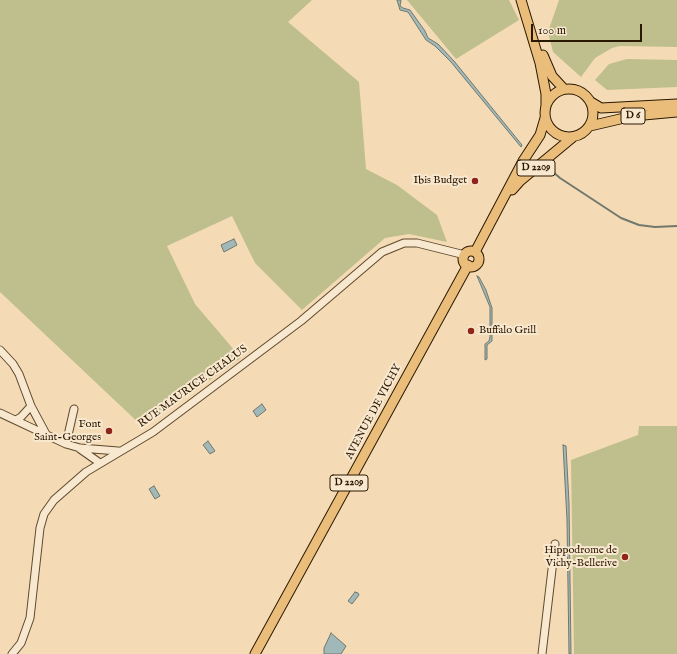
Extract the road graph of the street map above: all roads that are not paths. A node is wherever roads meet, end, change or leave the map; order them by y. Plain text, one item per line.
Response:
1 (521, 0) edge
2 (526, 0) edge
3 (564, 89) junction
4 (591, 102) junction
5 (677, 104) edge
6 (546, 106) junction
7 (677, 112) edge
8 (545, 118) junction
9 (590, 126) junction
10 (574, 137) junction
11 (501, 204) junction
12 (475, 252) junction
13 (465, 255) junction
14 (468, 265) junction
15 (0, 350) edge
16 (31, 406) junction
17 (74, 409) dead end
18 (0, 413) edge
19 (35, 413) junction
20 (16, 420) junction
21 (24, 423) junction
22 (46, 434) junction
23 (66, 444) junction
24 (80, 448) junction
25 (119, 451) junction
26 (100, 463) junction
27 (555, 544) dead end
28 (12, 654) edge
29 (255, 654) edge
30 (542, 654) edge

1 - 6 main road
2 - 3 main road
3 - 4 main road
3 - 6 main road
4 - 5 main road, D 6
4 - 9 main road
6 - 8 main road
7 - 9 main road, D 6
8 - 10 main road
8 - 11 main road, D 2209
9 - 10 main road
10 - 11 main road, D 2209
11 - 12 main road, D 2209
12 - 13 main road
12 - 14 main road
13 - 14 main road
13 - 25 street, RUE MAURICE CHALUS
14 - 29 main road, AVENUE DE VICHY / D 2209
15 - 16 street
16 - 19 street
16 - 20 street
17 - 23 street
18 - 20 street
19 - 21 street
19 - 22 street
20 - 21 street
21 - 22 street
22 - 23 street
23 - 24 street
24 - 25 street
24 - 26 street
25 - 26 street, RUE MAURICE CHALUS
26 - 28 street, RUE MAURICE CHALUS
27 - 30 street

